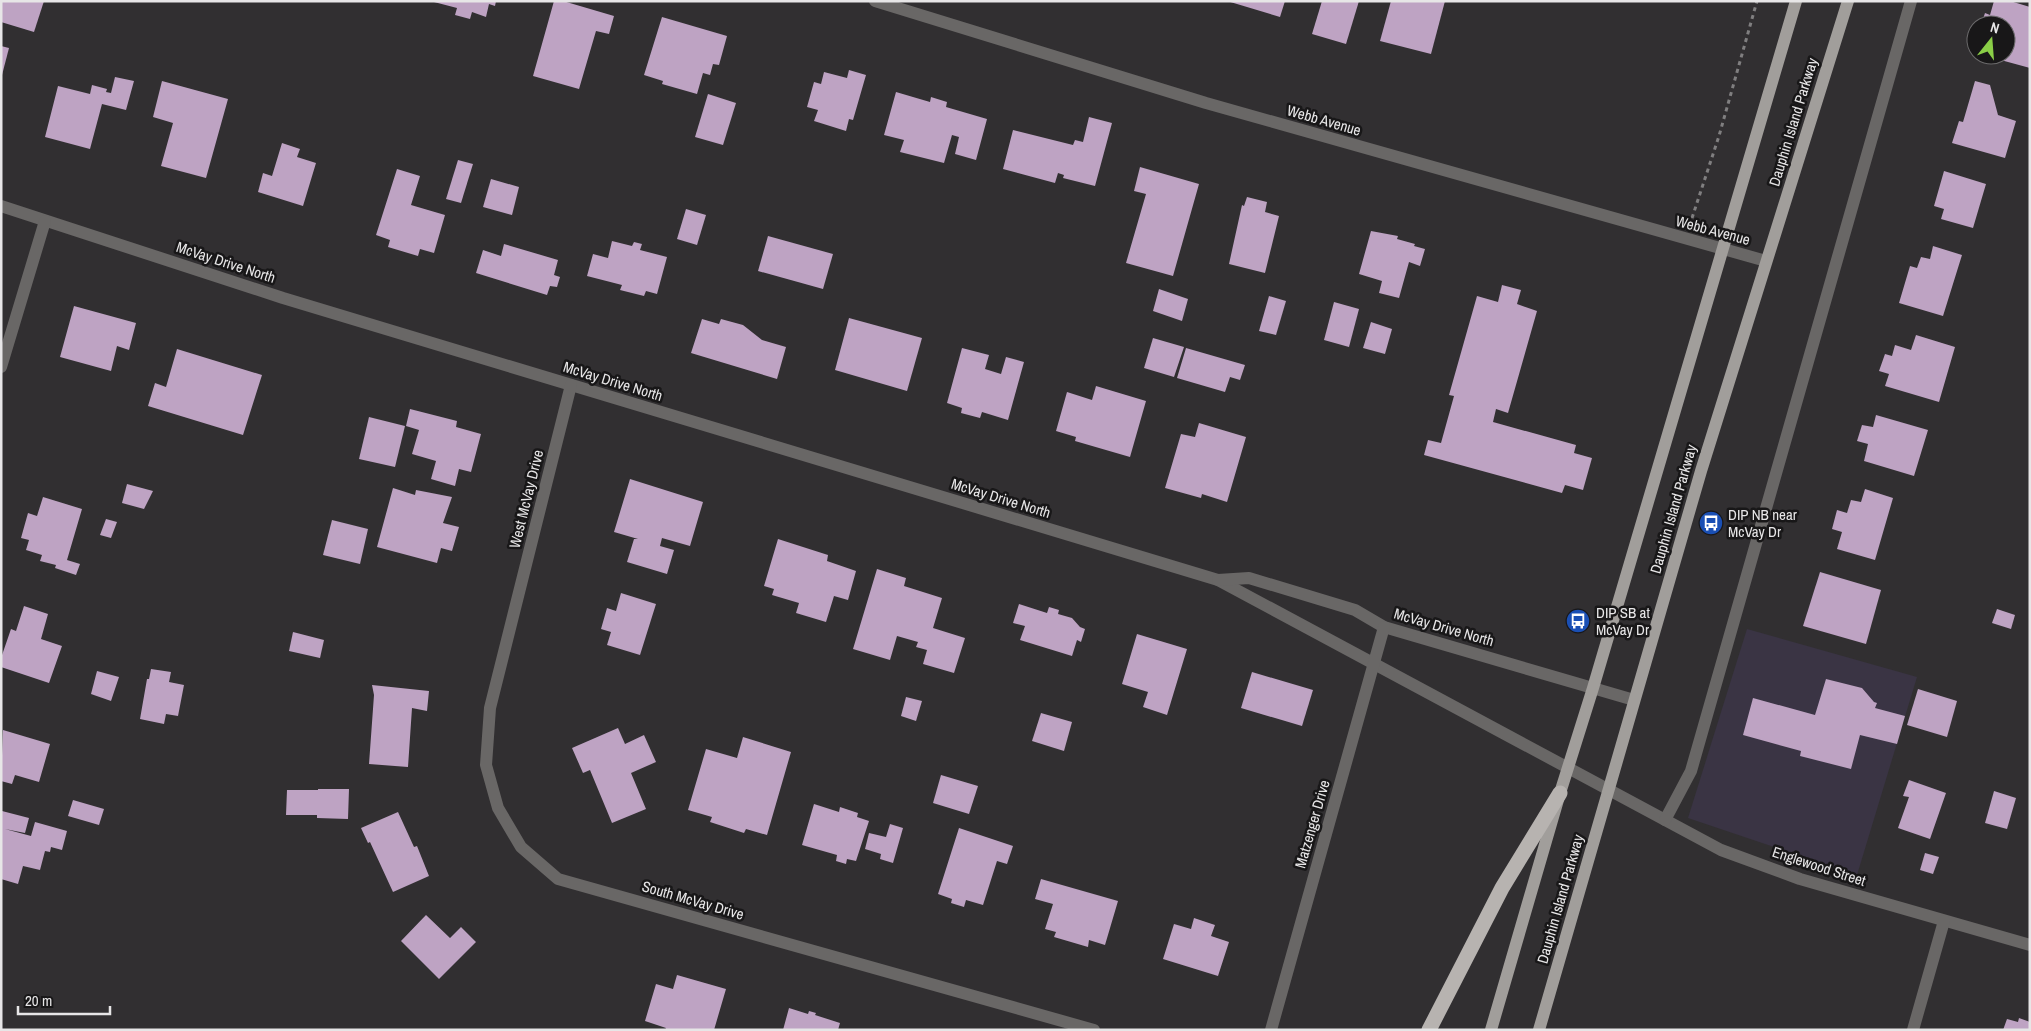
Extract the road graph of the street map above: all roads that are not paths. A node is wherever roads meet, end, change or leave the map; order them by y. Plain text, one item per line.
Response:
1 (875, 1) edge
2 (1796, 1) edge
3 (1848, 1) edge
4 (1911, 1) edge
5 (1, 206) edge
6 (45, 220) junction
7 (1723, 250) junction
8 (1766, 261) junction
9 (1, 367) edge
10 (572, 385) junction
11 (1218, 580) junction
12 (512, 621) joint
13 (1384, 627) junction
14 (1374, 663) junction
15 (1593, 688) junction
16 (1634, 700) junction
17 (1568, 767) junction
18 (1608, 790) junction
19 (1560, 793) junction
20 (1665, 820) junction
21 (1944, 921) junction
22 (2030, 945) edge
23 (1094, 1030) edge
24 (1271, 1030) edge
25 (1429, 1030) edge
26 (1492, 1030) edge
27 (1539, 1030) edge
28 (1913, 1030) edge

1 - 7 street, Webb Avenue
2 - 7 main road, Dauphin Island Parkway
3 - 8 main road, Dauphin Island Parkway
4 - 20 street
5 - 6 street, McVay Drive North
6 - 9 street
6 - 10 street, McVay Drive North
7 - 8 street, Webb Avenue
7 - 15 main road, Dauphin Island Parkway
8 - 16 main road, Dauphin Island Parkway
10 - 11 street, McVay Drive North
10 - 12 street, West McVay Drive
11 - 13 street, McVay Drive North
11 - 14 street, McVay Drive North
12 - 23 street, South McVay Drive
13 - 14 street, Matzenger Drive
13 - 15 street, McVay Drive North
14 - 17 street, McVay Drive North
14 - 24 street, Matzenger Drive
15 - 16 street, McVay Drive North
15 - 17 main road, Dauphin Island Parkway
16 - 18 main road, Dauphin Island Parkway
17 - 18 street, McVay Drive North
17 - 19 main road, Dauphin Island Parkway
18 - 20 street, Englewood Street
18 - 27 main road, Dauphin Island Parkway
19 - 25 highway
19 - 26 main road, Dauphin Island Parkway
20 - 21 street, Englewood Street
21 - 22 street, Englewood Street
21 - 28 street

